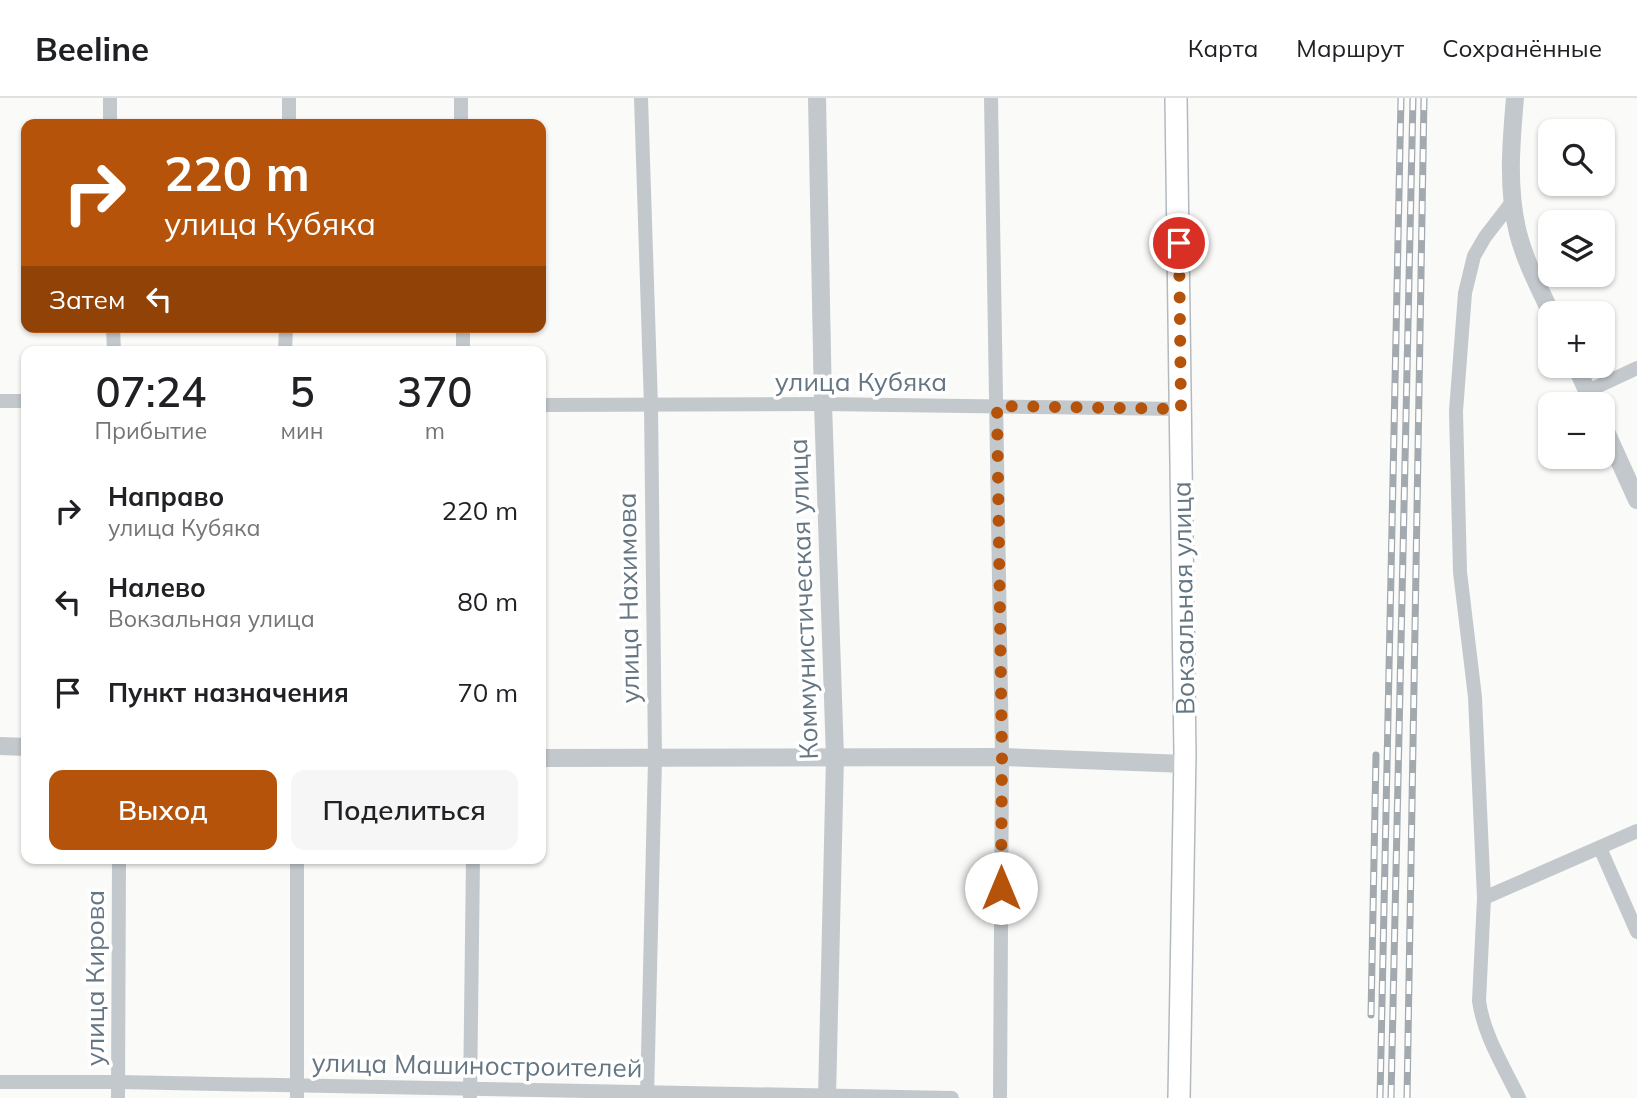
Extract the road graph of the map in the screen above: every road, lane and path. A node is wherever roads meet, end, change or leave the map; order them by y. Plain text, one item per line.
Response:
1 (110, 98) edge
2 (289, 98) edge
3 (460, 98) edge
4 (641, 98) edge
5 (817, 98) edge
6 (991, 98) edge
7 (1176, 98) edge
8 (1515, 98) edge
9 (110, 119) edge
10 (289, 119) edge
11 (461, 119) edge
12 (1512, 202) junction
13 (1546, 301) edge
14 (1637, 368) edge
15 (1600, 392) edge
16 (0, 401) edge
17 (21, 401) edge
18 (546, 404) edge
19 (823, 404) junction
20 (651, 406) junction
21 (997, 406) junction
22 (1181, 409) junction
23 (1615, 451) edge
24 (1637, 500) edge
25 (0, 746) edge
26 (21, 747) edge
27 (835, 757) junction
28 (1002, 757) junction
29 (546, 758) edge
30 (655, 759) junction
31 (1185, 764) junction
32 (1637, 831) edge
33 (1600, 848) junction
34 (119, 864) edge
35 (297, 864) edge
36 (473, 864) edge
37 (1484, 898) junction
38 (1637, 932) edge
39 (0, 1082) edge
40 (118, 1082) junction
41 (297, 1092) edge
42 (470, 1094) edge
43 (647, 1095) edge
44 (827, 1097) edge
45 (118, 1098) edge
46 (952, 1098) edge
47 (1000, 1098) edge
48 (1180, 1098) edge
49 (1519, 1098) edge

1 - 9 street
2 - 10 street
3 - 11 street
4 - 20 street, улица Нахимова
5 - 19 street, Коммунистическая улица
6 - 21 street
7 - 22 main road, Вокзальная улица
8 - 12 street
12 - 13 street
12 - 37 street
14 - 15 street
16 - 17 street
18 - 20 street, улица Кубяка
19 - 20 street, улица Кубяка
19 - 21 street, улица Кубяка
19 - 27 street, Коммунистическая улица
20 - 30 street, улица Нахимова
21 - 22 street, улица Кубяка
21 - 28 street
22 - 31 main road, Вокзальная улица
23 - 24 street
25 - 26 street
27 - 28 street
27 - 30 street
27 - 44 street, Коммунистическая улица
28 - 31 street
28 - 47 street
29 - 30 street
30 - 43 street, улица Нахимова
31 - 48 main road, Вокзальная улица
32 - 33 street
33 - 37 street
33 - 38 street
34 - 40 street, улица Кирова
35 - 41 street
36 - 42 street
37 - 49 street
39 - 40 street, улица Машиностроителей
40 - 41 street, улица Машиностроителей
40 - 45 street, улица Кирова
41 - 42 street, улица Машиностроителей
42 - 43 street, улица Машиностроителей
43 - 44 street, улица Машиностроителей
44 - 46 street, улица Машиностроителей

